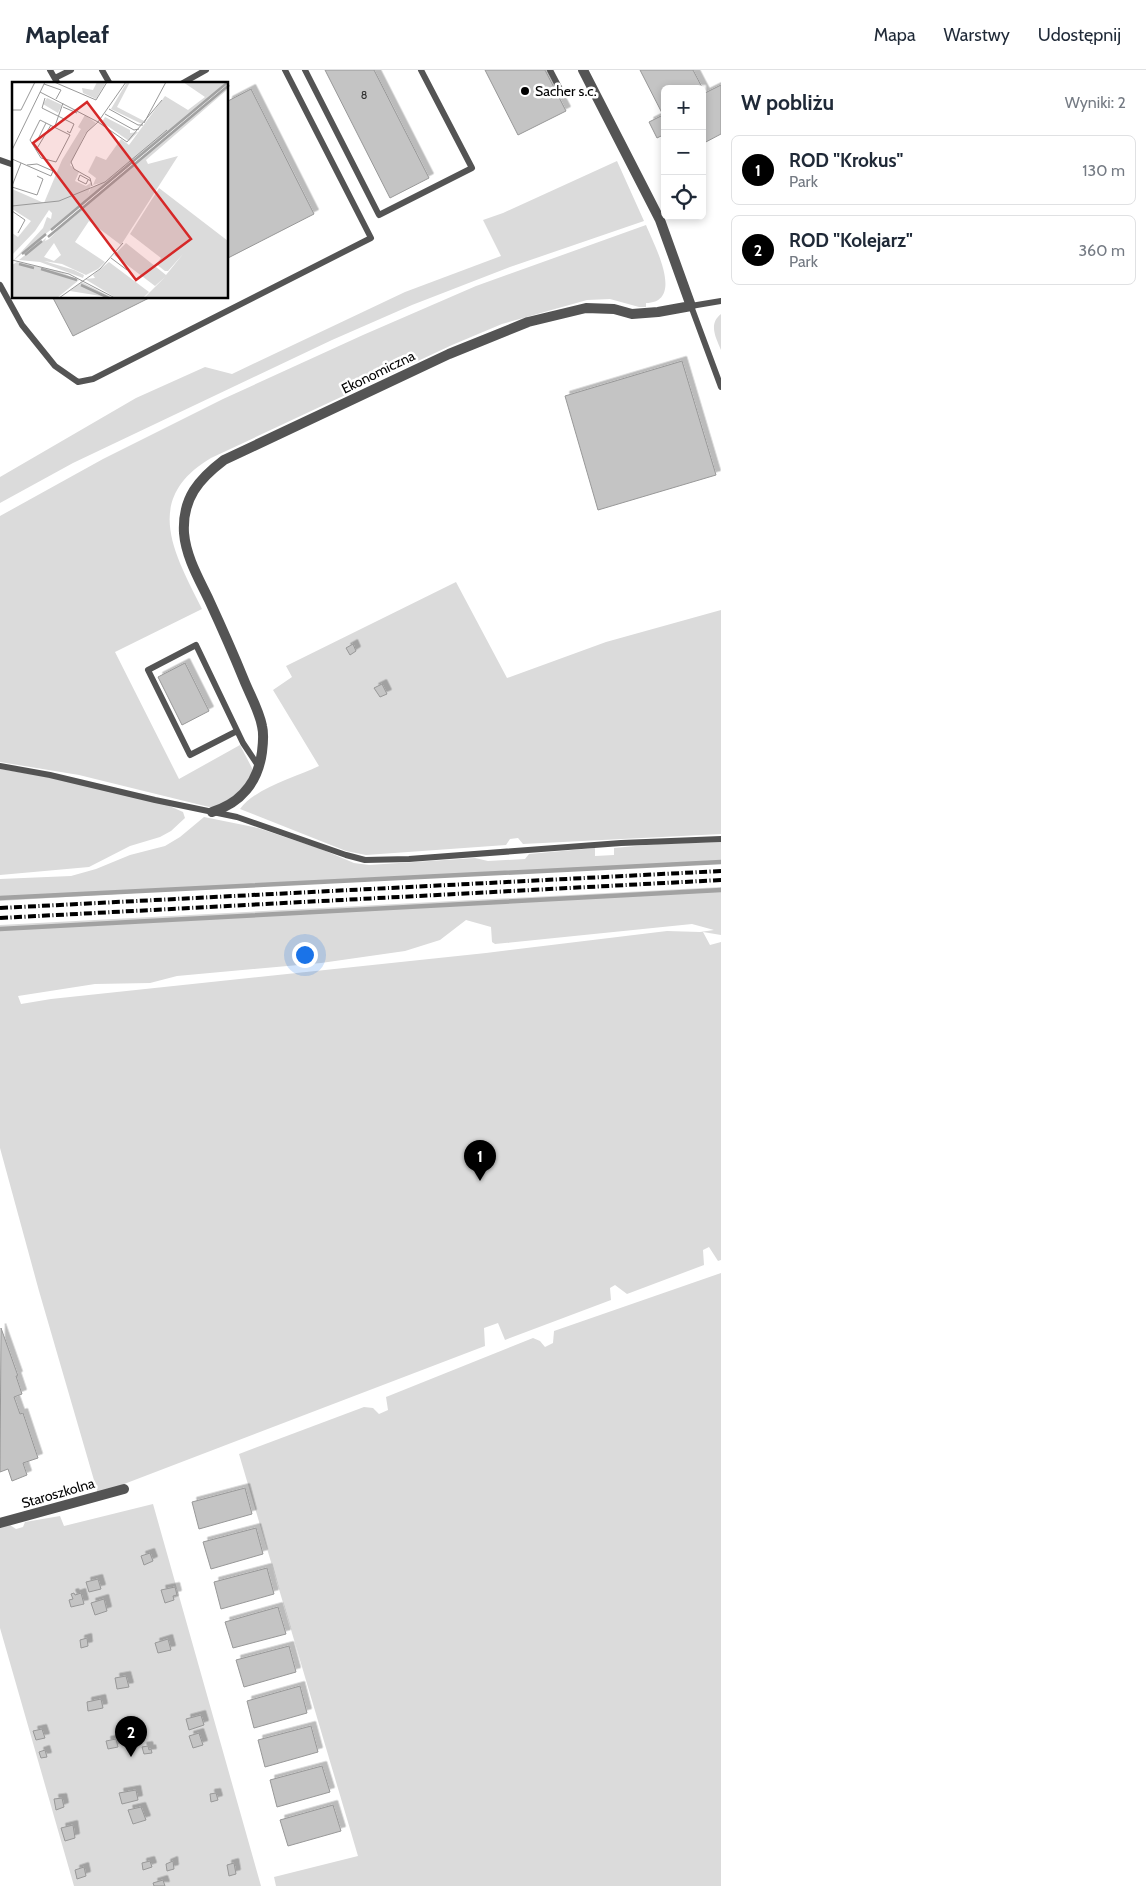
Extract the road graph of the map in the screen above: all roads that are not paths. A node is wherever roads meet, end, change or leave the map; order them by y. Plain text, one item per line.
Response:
1 (50, 70) edge
2 (71, 70) edge
3 (102, 70) edge
4 (206, 70) edge
5 (285, 70) edge
6 (305, 70) edge
7 (421, 70) edge
8 (550, 70) edge
9 (584, 70) edge
10 (57, 81) edge
11 (109, 82) edge
12 (185, 82) edge
13 (563, 95) dead end
14 (0, 160) edge
15 (12, 164) edge
16 (0, 285) edge
17 (721, 301) edge
18 (691, 306) junction
19 (721, 386) edge
20 (237, 731) junction
21 (0, 766) edge
22 (259, 767) junction
23 (212, 812) junction
24 (721, 839) edge
25 (124, 1489) dead end
26 (0, 1523) edge

1 - 10 lane
2 - 10 lane
3 - 11 lane
4 - 12 lane
5 - 16 lane
6 - 7 lane
8 - 13 lane
9 - 18 street
14 - 15 lane
17 - 18 lane
18 - 19 lane
18 - 22 street, Ekonomiczna
20 - 20 lane
20 - 22 lane
21 - 23 lane
22 - 23 street, Ekonomiczna
23 - 24 lane
25 - 26 street, Staroszkolna

